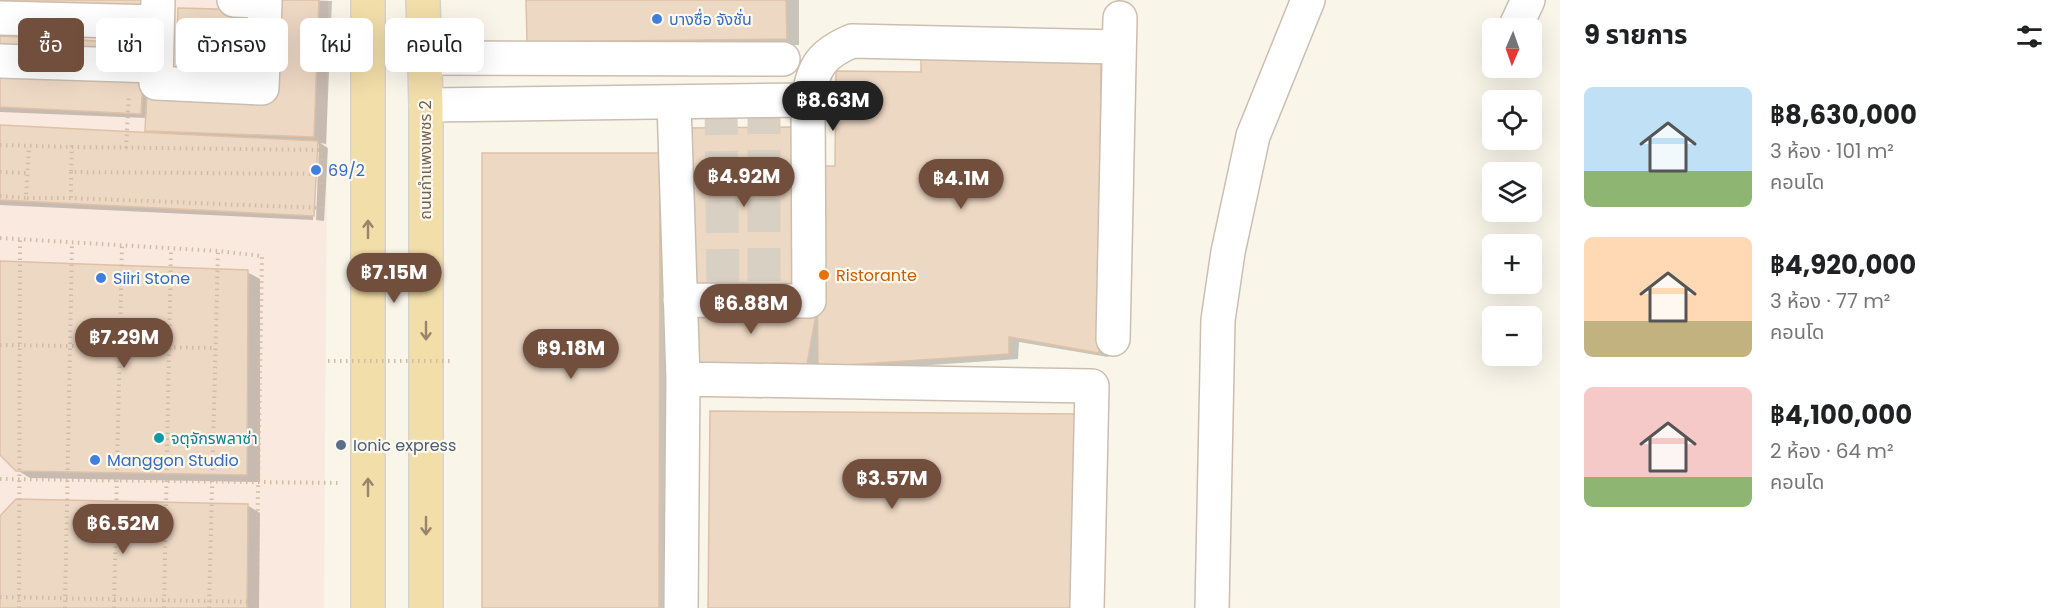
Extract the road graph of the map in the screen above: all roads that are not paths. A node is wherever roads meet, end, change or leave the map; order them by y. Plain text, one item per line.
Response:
1 (234, 0) edge
2 (368, 0) edge
3 (423, 0) edge
4 (1308, 0) edge
5 (1528, 0) edge
6 (158, 11) edge
7 (0, 18) edge
8 (423, 18) edge
9 (1520, 18) edge
10 (484, 57) edge
11 (783, 59) dead end
12 (0, 61) edge
13 (425, 72) edge
14 (156, 74) junction
15 (808, 100) junction
16 (674, 103) junction
17 (426, 105) junction
18 (680, 300) junction
19 (1113, 339) dead end
20 (683, 379) junction
21 (368, 608) edge
22 (426, 608) edge
23 (681, 608) edge
24 (1087, 608) edge
25 (1212, 608) edge

1 - 14 street
21 -> 2 main road
3 - 8 main road, ถนนกำแพงเพชร 2
4 - 25 street
5 - 9 street
6 - 7 street
6 - 14 street
10 - 11 street
12 - 14 street
13 - 17 main road, ถนนกำแพงเพชร 2
15 - 16 street
15 - 18 street
15 - 19 street
16 - 17 street
16 - 18 street
17 -> 22 main road, ถนนกำแพงเพชร 2
18 - 20 street
20 - 23 street
20 - 24 street

